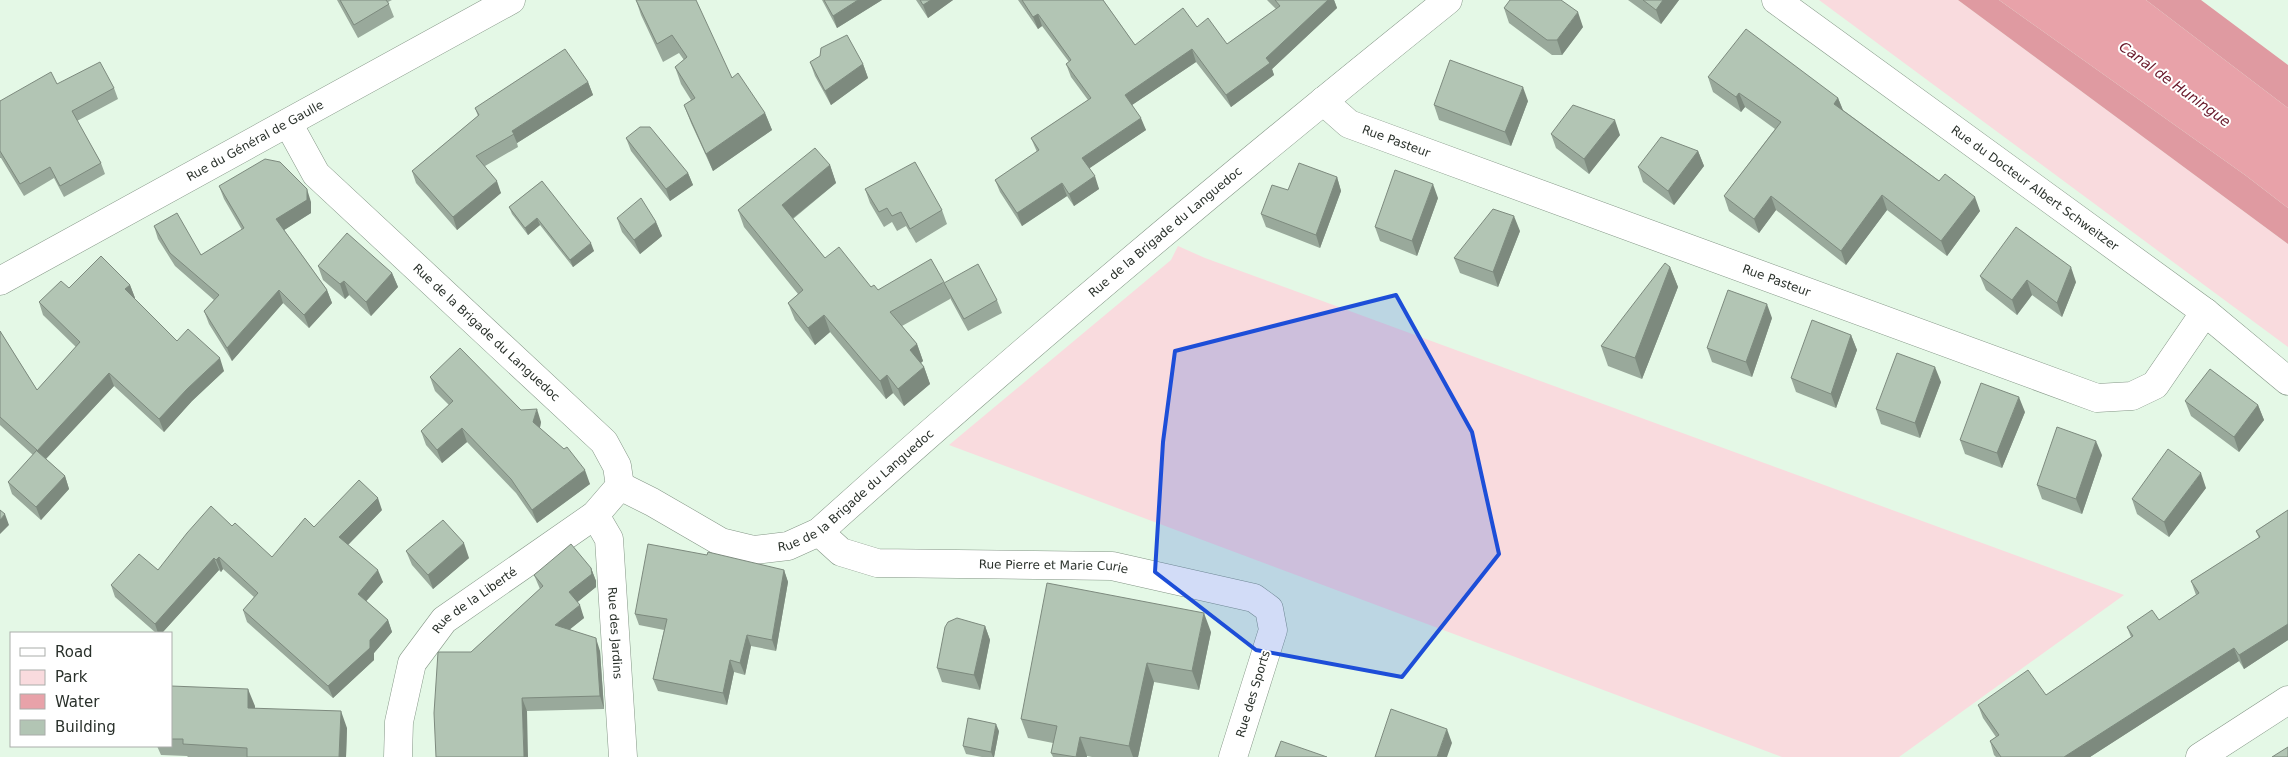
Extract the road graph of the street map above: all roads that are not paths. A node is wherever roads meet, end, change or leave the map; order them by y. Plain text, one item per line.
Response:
1 (511, 0) edge
2 (1448, 0) edge
3 (1776, 0) edge
4 (1323, 101) junction
5 (288, 123) junction
6 (0, 281) edge
7 (2205, 312) junction
8 (2288, 381) edge
9 (620, 486) junction
10 (595, 515) junction
11 (819, 532) junction
12 (1273, 630) joint
13 (2288, 700) edge
14 (398, 757) edge
15 (623, 757) edge
16 (1233, 757) edge
17 (2200, 757) edge

1 - 5 street, Rue du Général de Gaulle
2 - 4 street, Rue de la Brigade du Languedoc
3 - 7 street, Rue du Docteur Albert Schweitzer
4 - 7 street, Rue Pasteur
4 - 11 street, Rue de la Brigade du Languedoc
5 - 6 street, Rue du Général de Gaulle
5 - 9 street, Rue de la Brigade du Languedoc
7 - 8 street, Rue du Docteur Albert Schweitzer
9 - 10 street, Rue de la Liberté
9 - 11 street, Rue de la Brigade du Languedoc
10 - 14 street, Rue de la Liberté
10 - 15 street, Rue des Jardins
11 - 12 street, Rue Pierre et Marie Curie
12 - 16 street, Rue des Sports
13 - 17 street

